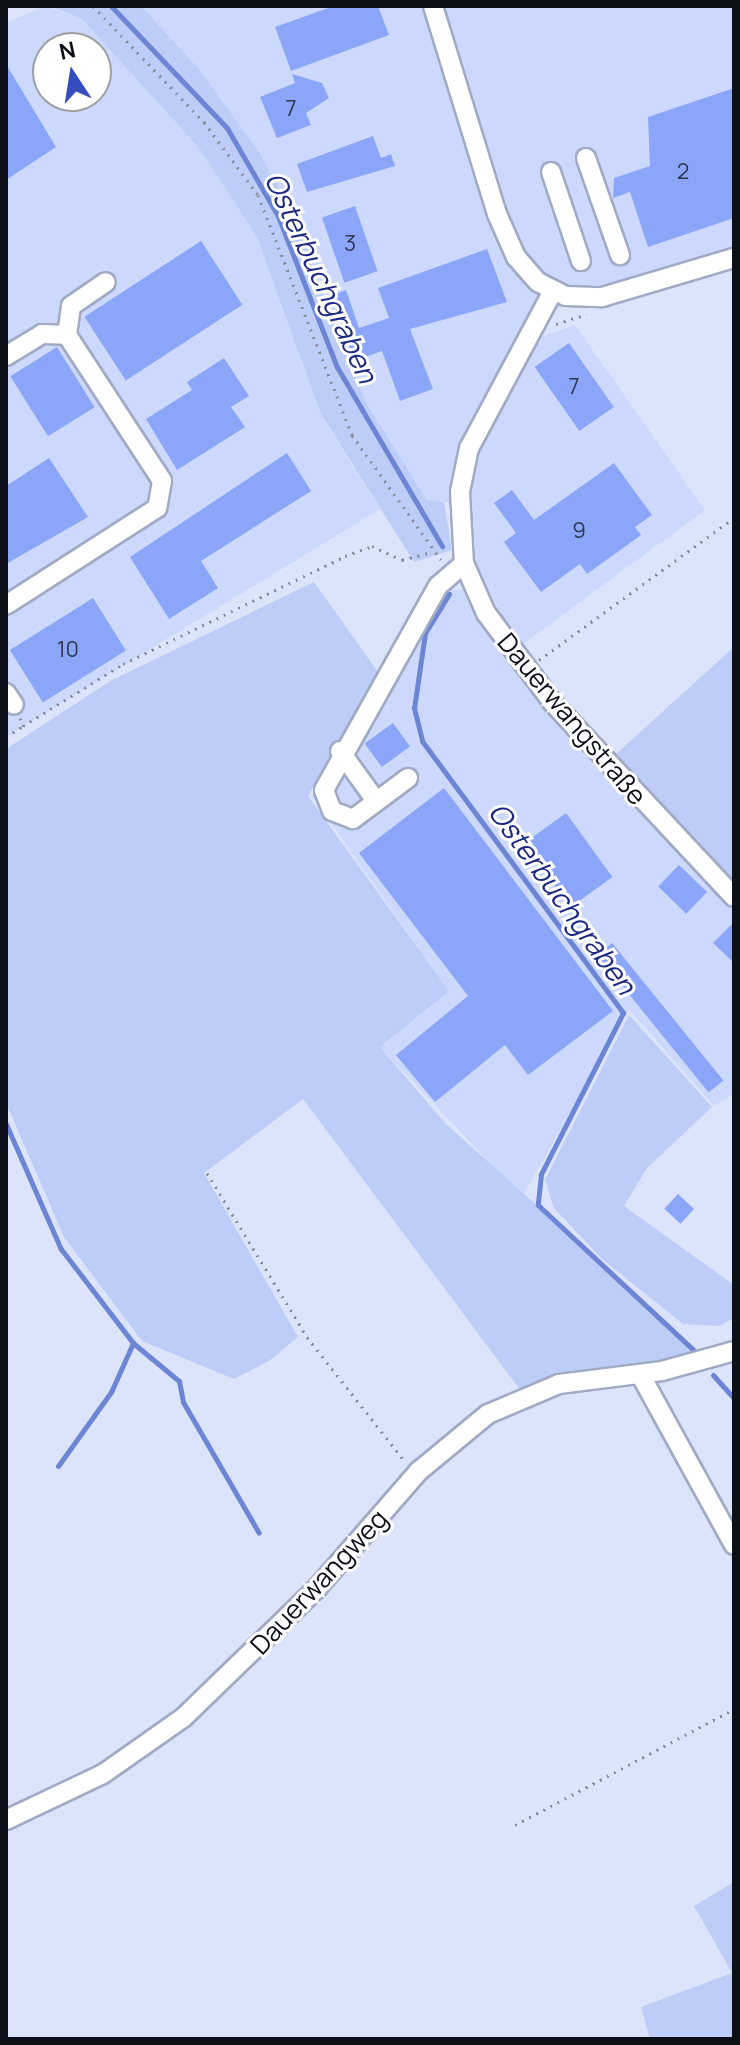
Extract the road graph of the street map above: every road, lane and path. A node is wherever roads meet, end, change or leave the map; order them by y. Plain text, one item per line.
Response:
1 (93, 6) edge
2 (433, 6) edge
3 (586, 158) dead end
4 (551, 172) dead end
5 (620, 255) dead end
6 (734, 258) edge
7 (581, 261) dead end
8 (106, 282) dead end
9 (553, 291) junction
10 (595, 310) dead end
11 (529, 333) junction
12 (67, 335) junction
13 (6, 356) edge
14 (734, 518) edge
15 (464, 563) junction
16 (6, 605) edge
17 (526, 669) junction
18 (10, 699) edge
19 (23, 726) junction
20 (6, 737) edge
21 (340, 751) junction
22 (408, 778) dead end
23 (376, 801) junction
24 (734, 897) edge
25 (207, 1173) dead end
26 (734, 1351) edge
27 (640, 1374) junction
28 (419, 1471) junction
29 (734, 1545) edge
30 (734, 1709) edge
31 (6, 1820) edge
32 (515, 1825) dead end

1 - 19 path
2 - 9 street
3 - 5 street
4 - 7 street
6 - 9 street
8 - 12 street
9 - 11 street, Dauerwangstraße
10 - 11 path
11 - 15 street, Dauerwangstraße
12 - 13 street
12 - 16 street
14 - 17 path
15 - 17 street, Dauerwangstraße
15 - 21 street
17 - 24 street, Dauerwangstraße
18 - 19 path
19 - 20 path
21 - 23 street
21 - 23 street
22 - 23 street
25 - 28 path
26 - 27 street, Dauerwangweg
27 - 28 street, Dauerwangweg
27 - 29 street
28 - 31 street, Dauerwangweg
30 - 32 path

